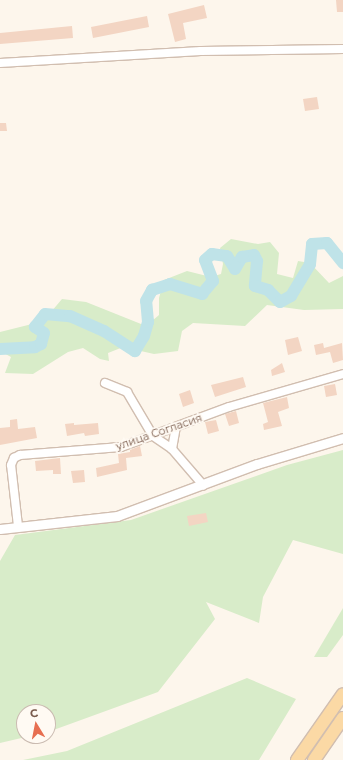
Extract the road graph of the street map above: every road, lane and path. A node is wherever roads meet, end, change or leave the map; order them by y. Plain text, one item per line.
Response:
1 (343, 49) edge
2 (0, 63) edge
3 (343, 374) edge
4 (105, 383) dead end
5 (176, 427) junction
6 (153, 436) junction
7 (343, 438) edge
8 (172, 449) junction
9 (203, 485) junction
10 (18, 526) junction
11 (0, 529) edge
12 (343, 694) edge
13 (343, 718) edge
14 (297, 760) edge
15 (314, 760) edge

1 - 2 street
3 - 5 street, улица Согласия
4 - 6 street
5 - 6 street, улица Согласия
5 - 8 street
6 - 8 street
6 - 10 street, улица Согласия
7 - 9 street
8 - 9 street
9 - 10 street
10 - 11 street
12 - 14 main road
13 - 15 main road

